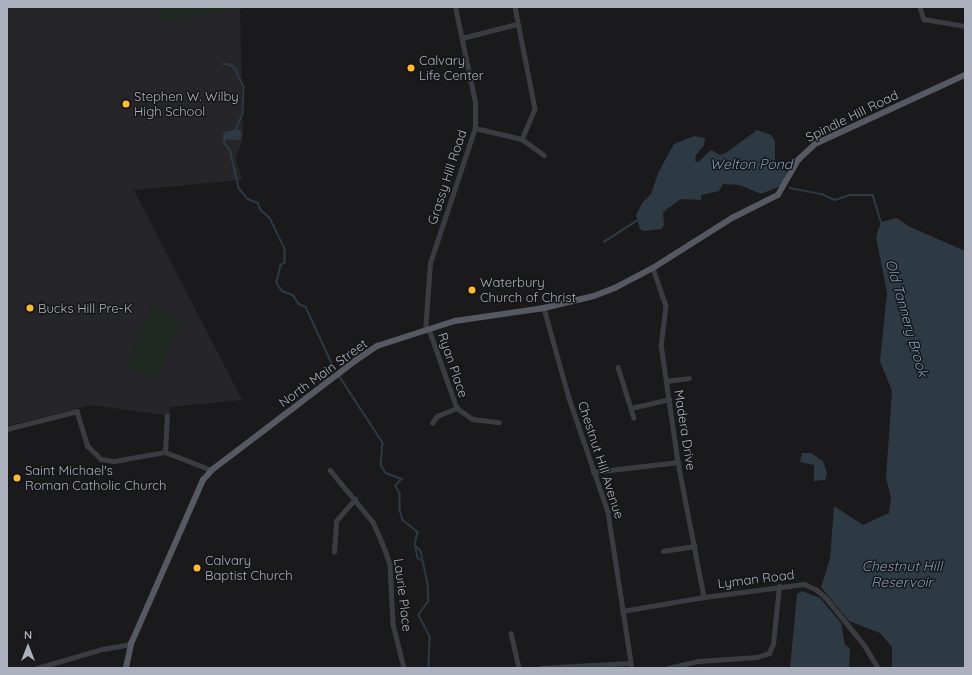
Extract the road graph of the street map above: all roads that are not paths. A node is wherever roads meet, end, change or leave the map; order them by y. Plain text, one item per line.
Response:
1 (455, 7) edge
2 (515, 7) edge
3 (920, 7) edge
4 (517, 24) junction
5 (965, 26) edge
6 (462, 38) junction
7 (965, 75) edge
8 (475, 128) junction
9 (522, 139) junction
10 (544, 155) dead end
11 (666, 259) joint
12 (653, 268) junction
13 (544, 308) junction
14 (427, 330) junction
15 (618, 367) dead end
16 (689, 378) dead end
17 (666, 381) junction
18 (669, 398) junction
19 (457, 408) junction
20 (630, 408) junction
21 (167, 416) dead end
22 (634, 418) dead end
23 (499, 422) dead end
24 (432, 423) dead end
25 (7, 429) edge
26 (165, 452) junction
27 (678, 462) junction
28 (212, 470) junction
29 (330, 470) dead end
30 (593, 472) junction
31 (355, 499) junction
32 (694, 546) junction
33 (663, 551) dead end
34 (334, 552) dead end
35 (779, 586) junction
36 (704, 597) junction
37 (622, 611) junction
38 (511, 633) dead end
39 (131, 644) junction
40 (631, 666) edge
41 (37, 668) edge
42 (126, 668) edge
43 (404, 668) edge
44 (519, 668) edge
45 (540, 668) edge
46 (668, 668) edge
47 (878, 668) edge

1 - 6 street, Grassy Hill Road
2 - 4 street
3 - 5 street
4 - 6 street
4 - 9 street
6 - 8 street, Grassy Hill Road
7 - 11 main road, Spindle Hill Road
8 - 9 street
8 - 14 street, Grassy Hill Road
9 - 10 street
11 - 12 main road, North Main Street
12 - 13 main road, North Main Street
12 - 17 street, Madera Drive
13 - 14 main road, North Main Street
13 - 30 street, Chestnut Hill Avenue
14 - 19 street, Ryan Place
14 - 28 main road, North Main Street
15 - 20 street
16 - 17 street
17 - 18 street, Madera Drive
18 - 20 street
18 - 27 street, Madera Drive
19 - 23 street, Ryan Place
19 - 24 street
20 - 22 street
21 - 26 street
25 - 26 street
26 - 28 street
27 - 30 street
27 - 32 street, Madera Drive
28 - 39 main road, North Main Street
29 - 31 street, Laurie Place
30 - 37 street, Chestnut Hill Avenue
31 - 34 street
31 - 43 street, Laurie Place
32 - 33 street
32 - 36 street, Madera Drive
35 - 36 street, Lyman Road
35 - 46 street
35 - 47 street, Lyman Road
36 - 37 street, Lyman Road
37 - 40 street, Chestnut Hill Avenue
38 - 44 street
39 - 41 street
39 - 42 main road, North Main Street
40 - 45 street

